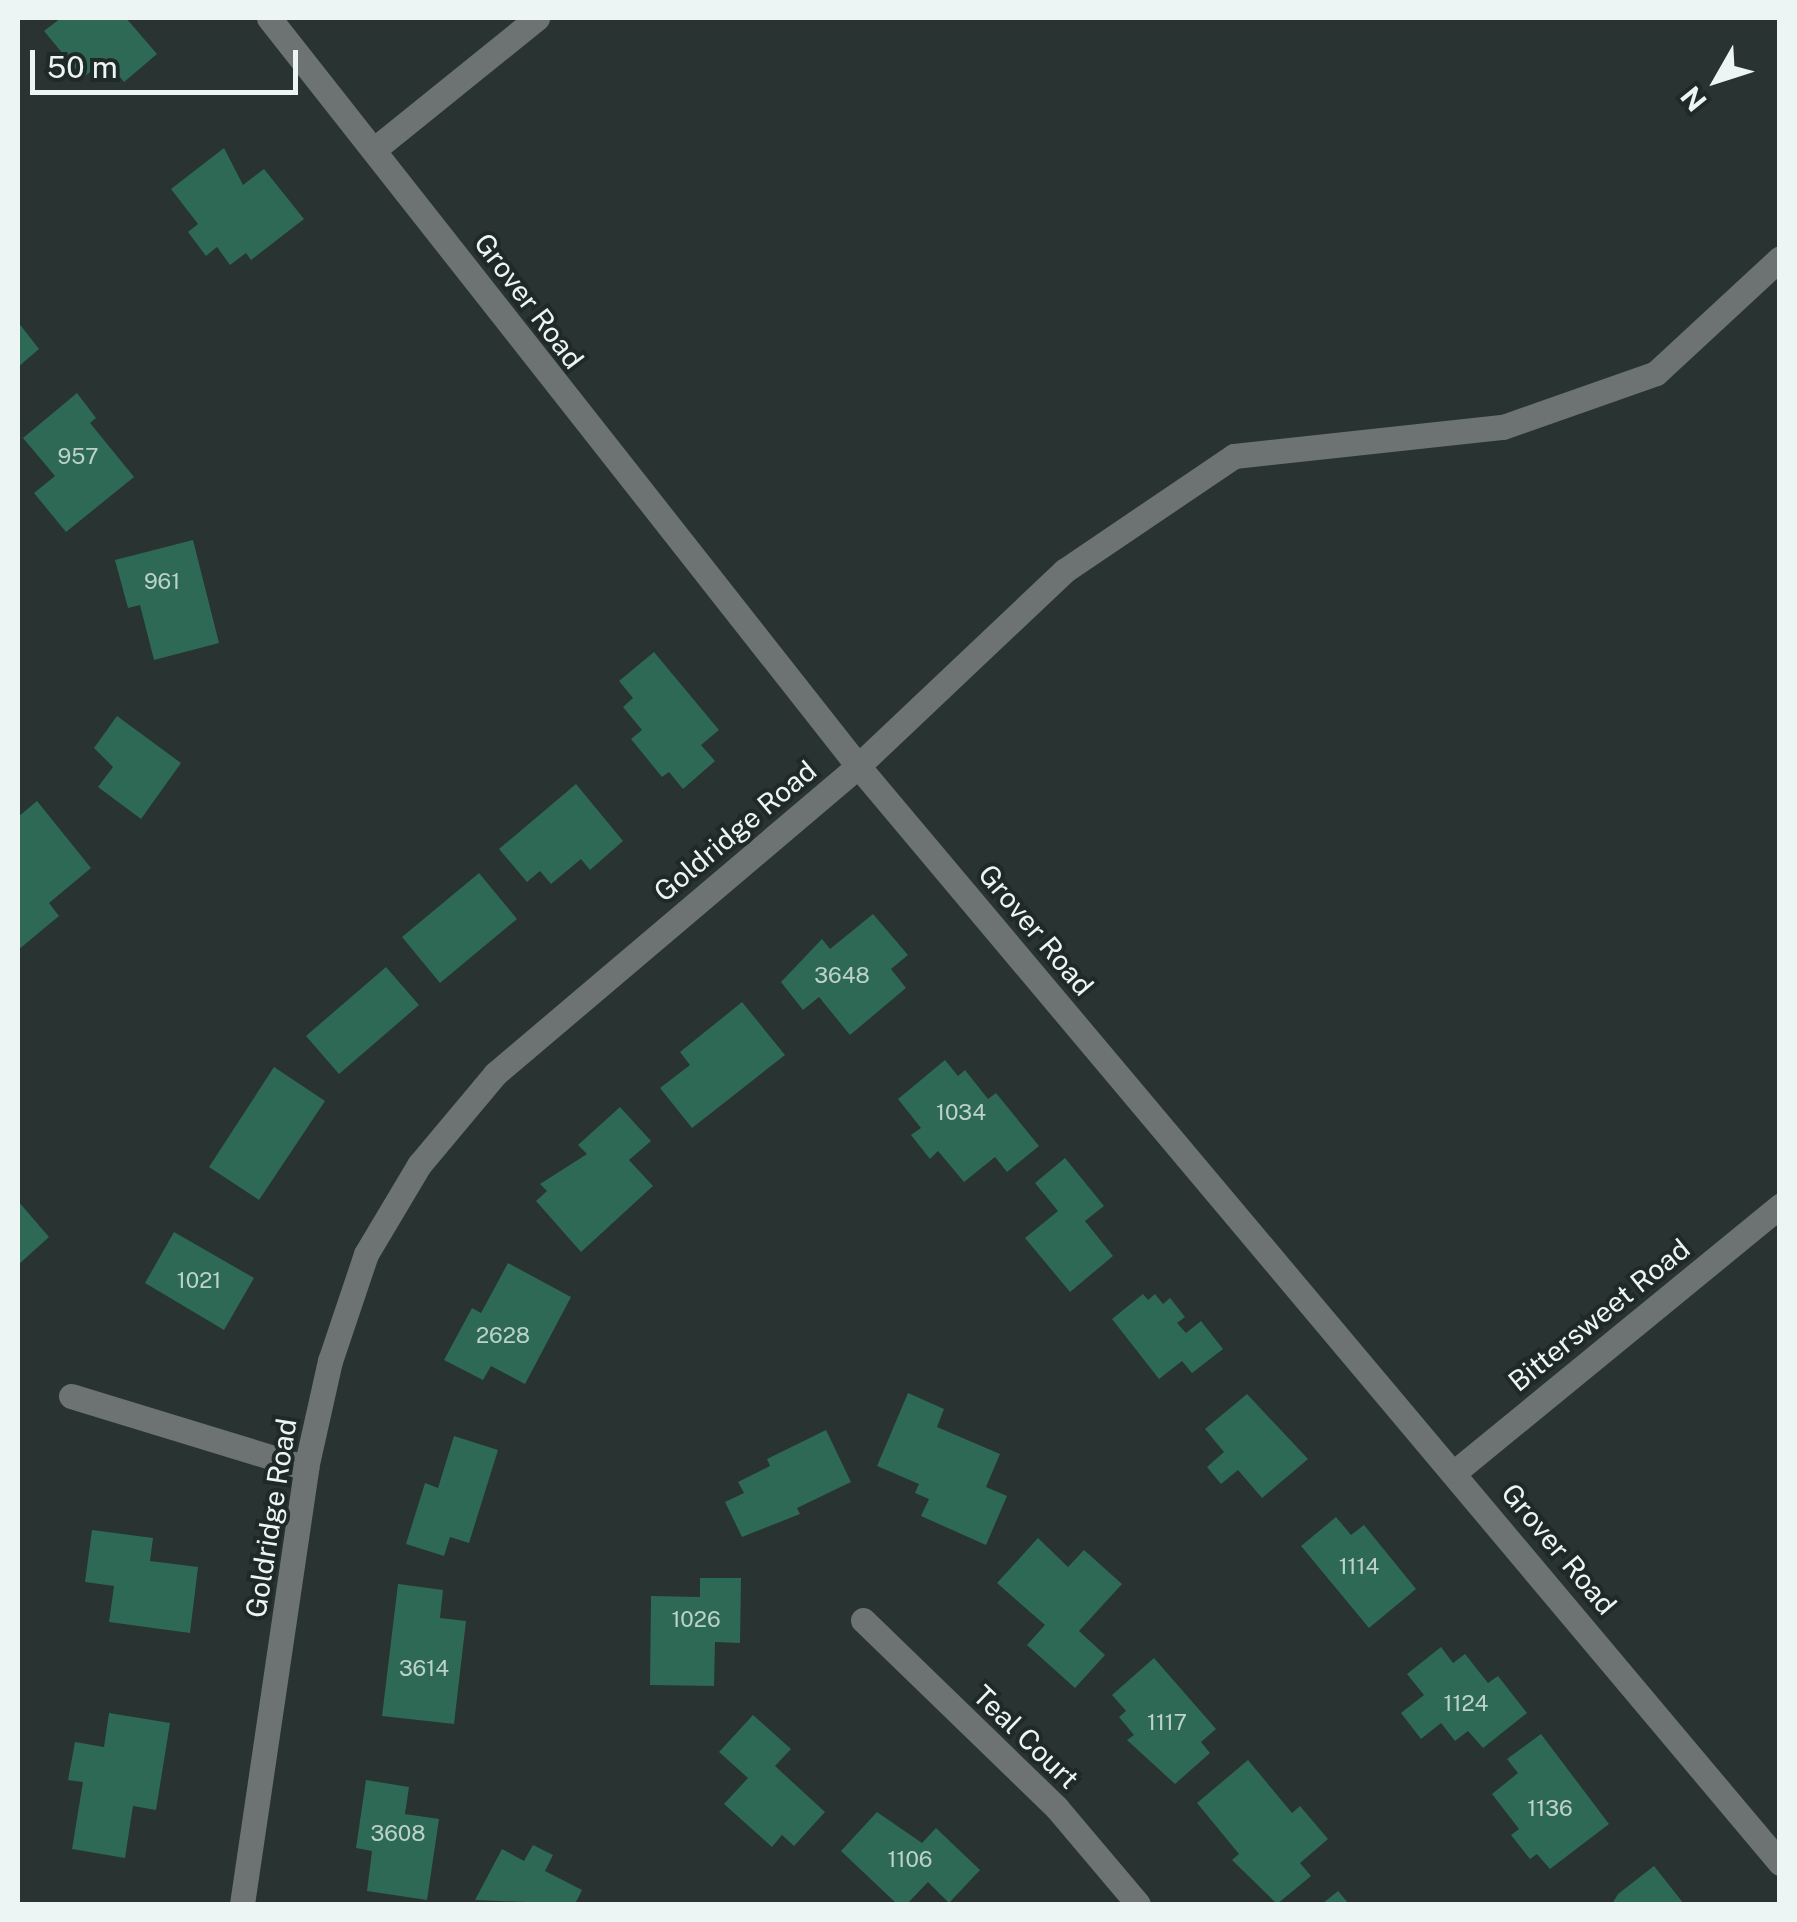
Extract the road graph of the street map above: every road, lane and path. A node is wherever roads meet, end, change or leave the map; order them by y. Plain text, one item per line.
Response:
1 (269, 18) edge
2 (537, 18) edge
3 (376, 148) junction
4 (1780, 258) edge
5 (858, 766) junction
6 (1780, 1206) edge
7 (71, 1396) dead end
8 (306, 1468) junction
9 (1456, 1471) junction
10 (863, 1620) dead end
11 (1780, 1863) edge
12 (242, 1904) edge
13 (1138, 1904) edge

1 - 3 street, Grover Road
2 - 3 street
3 - 5 street, Grover Road
4 - 5 street, Goldridge Road
5 - 8 street, Goldridge Road
5 - 9 street, Grover Road
6 - 9 street, Bittersweet Road
7 - 8 street
8 - 12 street, Goldridge Road
9 - 11 street, Grover Road
10 - 13 street, Teal Court

